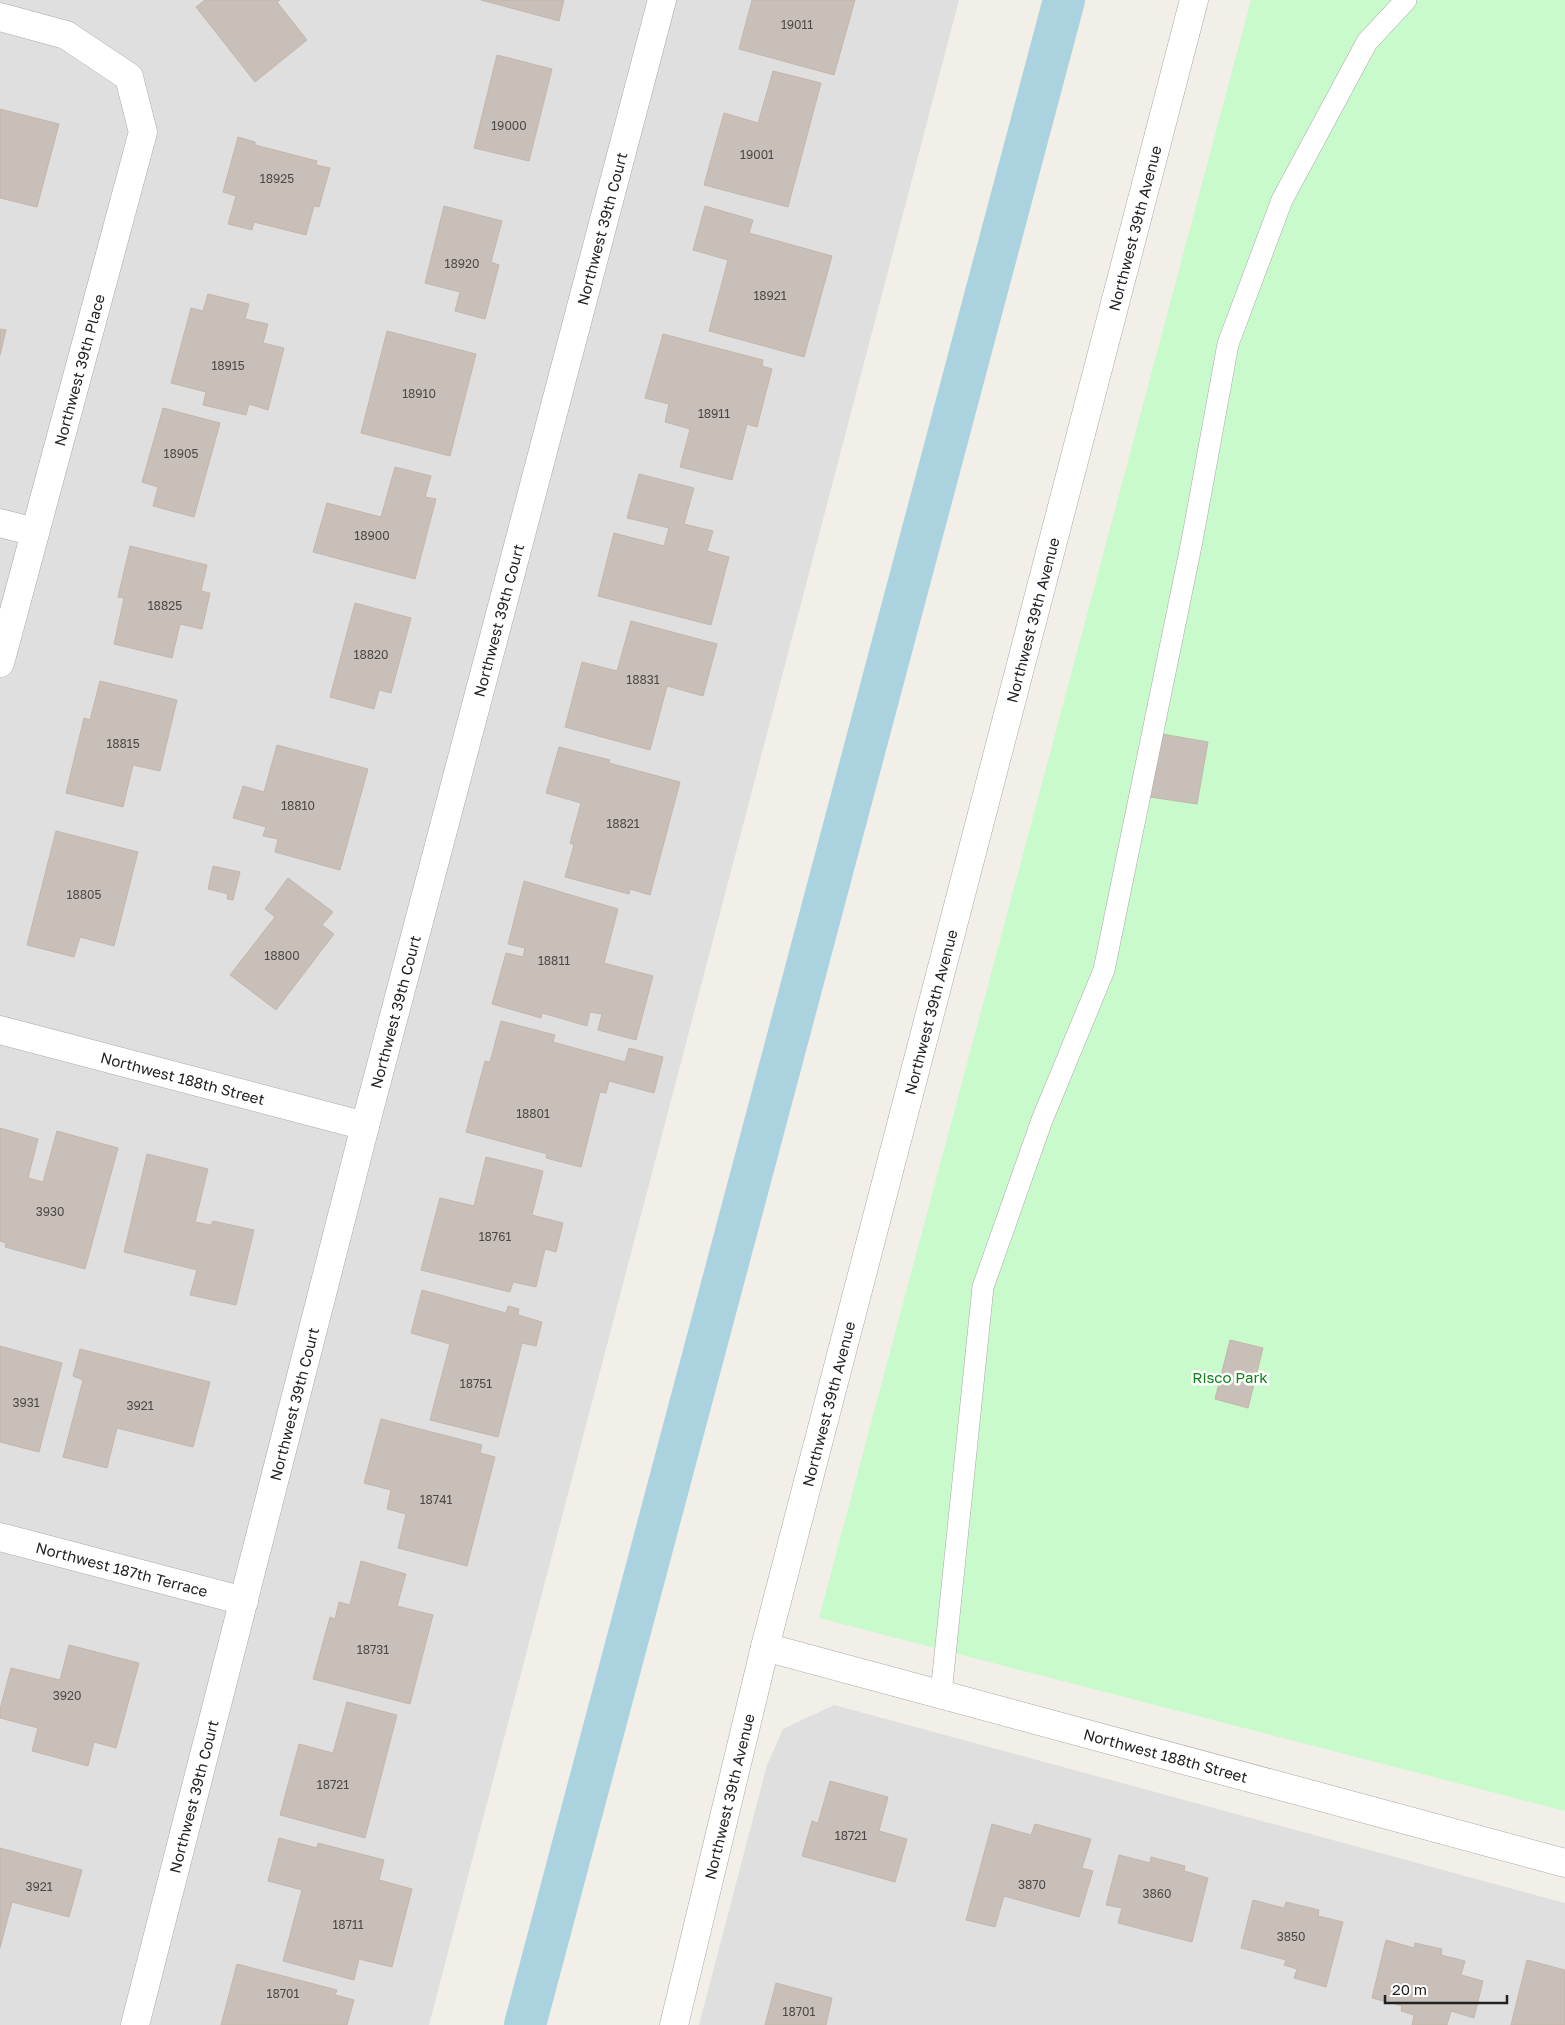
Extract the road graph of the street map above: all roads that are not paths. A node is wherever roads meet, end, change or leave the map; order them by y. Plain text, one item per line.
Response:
1 (662, 0) edge
2 (1194, 0) edge
3 (1406, 0) edge
4 (0, 17) edge
5 (0, 523) edge
6 (35, 532) junction
7 (0, 663) edge
8 (0, 1030) edge
9 (365, 1126) junction
10 (0, 1537) edge
11 (244, 1601) junction
12 (766, 1646) junction
13 (941, 1694) junction
14 (1565, 1863) edge
15 (135, 2025) edge
16 (674, 2025) edge

1 - 9 street, Northwest 39th Court
2 - 12 street, Northwest 39th Avenue
3 - 13 lane
4 - 6 street, Northwest 39th Place
5 - 6 street
6 - 7 street, Northwest 39th Place
8 - 9 street, Northwest 188th Street
9 - 11 street, Northwest 39th Court
10 - 11 street, Northwest 187th Terrace
11 - 15 street, Northwest 39th Court
12 - 13 street, Northwest 188th Street
12 - 16 street, Northwest 39th Avenue
13 - 14 street, Northwest 188th Street

